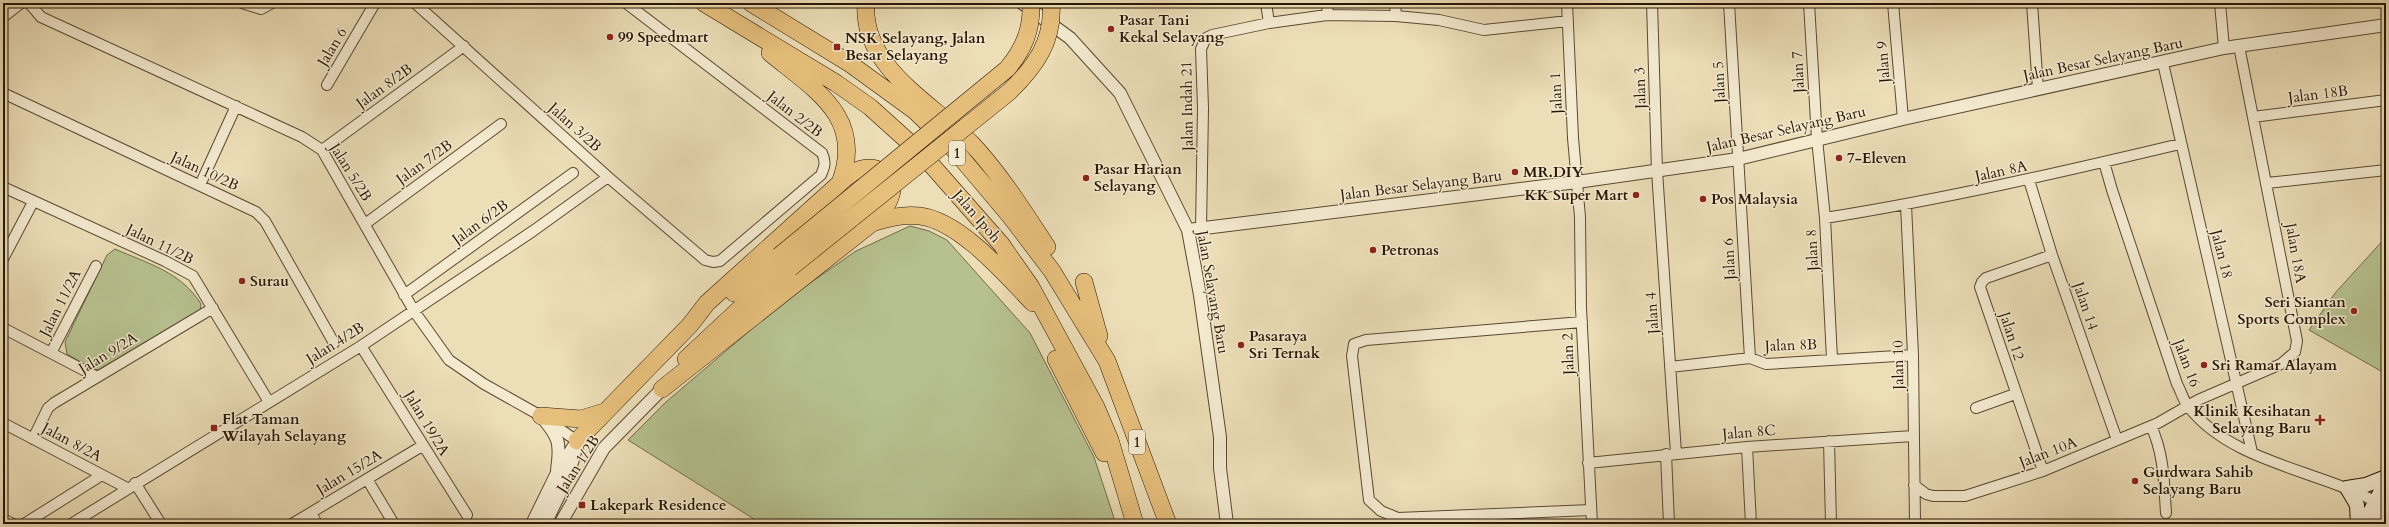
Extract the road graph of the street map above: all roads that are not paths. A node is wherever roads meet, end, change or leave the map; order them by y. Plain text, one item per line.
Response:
1 (21, 3) edge
2 (29, 3) edge
3 (272, 3) edge
4 (376, 3) edge
5 (415, 3) edge
6 (626, 3) edge
7 (704, 3) edge
8 (751, 3) edge
9 (1022, 3) edge
10 (1031, 3) edge
11 (1051, 3) edge
12 (1266, 3) edge
13 (1328, 3) edge
14 (1395, 3) edge
15 (1568, 3) edge
16 (1652, 3) edge
17 (1730, 3) edge
18 (1809, 3) edge
19 (1893, 3) edge
20 (2032, 3) edge
21 (2220, 3) edge
22 (245, 5) edge
23 (866, 9) edge
24 (1327, 15) junction
25 (725, 16) junction
26 (1396, 16) junction
27 (3, 17) edge
28 (1568, 21) junction
29 (1269, 23) junction
30 (2386, 25) edge
31 (464, 46) junction
32 (2239, 46) junction
33 (2224, 48) junction
34 (2163, 63) junction
35 (327, 85) dead end
36 (2038, 90) junction
37 (3, 93) edge
38 (2386, 100) edge
39 (236, 106) junction
40 (2253, 117) junction
41 (1903, 119) junction
42 (502, 124) dead end
43 (1817, 139) junction
44 (2180, 144) junction
45 (322, 150) junction
46 (1738, 159) junction
47 (2104, 162) junction
48 (2386, 170) edge
49 (1658, 171) junction
50 (573, 173) dead end
51 (608, 177) junction
52 (2029, 180) junction
53 (1577, 182) junction
54 (840, 183) junction
55 (2267, 183) junction
56 (200, 185) junction
57 (3, 187) edge
58 (33, 202) junction
59 (1906, 205) junction
60 (1826, 218) junction
61 (872, 223) junction
62 (365, 224) junction
63 (1201, 229) junction
64 (1188, 230) junction
65 (2052, 255) junction
66 (3, 259) edge
67 (720, 261) joint
68 (784, 262) junction
69 (96, 266) dead end
70 (1084, 282) dead end
71 (404, 295) junction
72 (213, 308) junction
73 (414, 311) junction
74 (1045, 316) junction
75 (1582, 322) junction
76 (690, 324) junction
77 (1087, 327) junction
78 (3, 328) edge
79 (334, 343) dead end
80 (361, 346) junction
81 (52, 353) junction
82 (1913, 355) junction
83 (1750, 358) junction
84 (1056, 359) dead end
85 (1832, 359) junction
86 (1107, 361) junction
87 (1670, 367) junction
88 (97, 377) junction
89 (2236, 386) junction
90 (662, 389) junction
91 (2015, 394) junction
92 (269, 402) junction
93 (2188, 406) junction
94 (1976, 408) dead end
95 (604, 412) junction
96 (541, 416) junction
97 (3, 423) edge
98 (2151, 426) junction
99 (1914, 436) junction
100 (33, 439) junction
101 (2117, 440) junction
102 (577, 441) junction
103 (1828, 441) junction
104 (422, 446) junction
105 (1747, 447) junction
106 (2252, 452) junction
107 (1671, 454) junction
108 (1588, 462) junction
109 (2043, 471) junction
110 (102, 475) junction
111 (556, 475) junction
112 (2386, 477) edge
113 (367, 479) junction
114 (2386, 480) edge
115 (1914, 485) junction
116 (131, 486) junction
117 (2347, 488) junction
118 (1127, 498) junction
119 (2383, 506) edge
120 (1591, 510) junction
121 (311, 513) junction
122 (2166, 513) dead end
123 (467, 515) dead end
124 (3, 519) edge
125 (13, 524) edge
126 (24, 524) edge
127 (71, 524) edge
128 (161, 524) edge
129 (292, 524) edge
130 (317, 524) edge
131 (394, 524) edge
132 (532, 524) edge
133 (546, 524) edge
134 (560, 524) edge
135 (1135, 524) edge
136 (1168, 524) edge
137 (1227, 524) edge
138 (1592, 524) edge
139 (1670, 524) edge
140 (1750, 524) edge
141 (1831, 524) edge
142 (1915, 524) edge
143 (2358, 524) edge
144 (2364, 524) edge
145 (2378, 524) edge

1 - 27 street
2 - 39 street, Jalan 5/2B
3 - 22 street
4 - 35 street, Jalan 6
5 - 31 street, Jalan 3/2B
6 - 67 street, Jalan 2/2B
7 - 25 highway, Jalan Ipoh / 1
8 - 77 highway, Jalan Ipoh / 1
9 - 64 street, Jalan Selayang Baru
10 - 68 highway, bridge
11 - 68 highway, bridge
12 - 29 street
13 - 24 street
14 - 26 street
15 - 28 street, Jalan 1
16 - 49 street, Jalan 3
17 - 46 street, Jalan 5
18 - 43 street, Jalan 7
19 - 41 street, Jalan 9
20 - 36 street
21 - 33 street
23 - 77 highway
24 - 26 street, Jalan Indah 21
24 - 29 street, Jalan Indah 21
25 - 54 highway
25 - 74 highway, Jalan Ipoh / 1
26 - 28 street, Jalan Indah 21
28 - 53 street, Jalan 1
29 - 63 street, Jalan Indah 21
30 - 32 street, Jalan Besar Selayang Baru
31 - 45 street, Jalan 8/2B
31 - 51 street, Jalan 3/2B
32 - 33 street, Jalan Besar Selayang Baru
32 - 40 street, Jalan 18A
33 - 34 street, Jalan Besar Selayang Baru
34 - 36 street, Jalan Besar Selayang Baru
34 - 44 street, Jalan 18
36 - 41 street, Jalan Besar Selayang Baru
37 - 56 street, Jalan 10/2B
38 - 40 street, Jalan 18B
39 - 45 street, Jalan 5/2B
39 - 56 street
40 - 55 street, Jalan 18A
41 - 43 street, Jalan Besar Selayang Baru
42 - 62 street, Jalan 7/2B
43 - 46 street, Jalan Besar Selayang Baru
43 - 60 street, Jalan 8
44 - 47 street, Jalan 8A
44 - 89 street, Jalan 18
45 - 62 street, Jalan 5/2B
46 - 49 street, Jalan Besar Selayang Baru
46 - 83 street, Jalan 6
47 - 52 street, Jalan 8A
47 - 93 street, Jalan 16
48 - 55 street
49 - 53 street, Jalan Besar Selayang Baru
49 - 87 street, Jalan 4
50 - 71 street, Jalan 6/2B
51 - 67 street, Jalan 3/2B
51 - 73 street, Jalan 4/2B
52 - 59 street, Jalan 8A
52 - 65 street, Jalan 14
53 - 63 street, Jalan Besar Selayang Baru
53 - 75 street, Jalan 2
54 - 61 highway
54 - 76 highway
55 - 89 street, Jalan 18A
56 - 79 street, Jalan 10/2B
57 - 58 street, Jalan 11/2B
58 - 66 street
58 - 72 street, Jalan 11/2B
59 - 60 street, Jalan 8A
59 - 82 street, Jalan 10
60 - 85 street, Jalan 8
61 - 74 highway
61 - 90 highway
62 - 71 street, Jalan 5/2B
63 - 64 street, Jalan Besar Selayang Baru
64 - 137 street, Jalan Selayang Baru
65 - 91 street, Jalan 12
65 - 101 street, Jalan 14
68 - 76 highway
68 - 90 highway
69 - 81 street, Jalan 11/2A
70 - 86 highway
71 - 73 street, Jalan 5/2B
72 - 88 street, Jalan 9/2A
72 - 92 street, Jalan 11/2B
73 - 80 street, Jalan 4/2B
73 - 96 street, Jalan 5/2B
74 - 118 highway, Jalan Ipoh / 1
75 - 108 street, Jalan 2
75 - 120 street
76 - 95 highway
77 - 86 highway, Jalan Ipoh / 1
78 - 81 street
80 - 92 street, Jalan 4/2B
80 - 104 street, Jalan 19/2A
81 - 88 street
82 - 85 street, Jalan 8B
82 - 99 street, Jalan 10
83 - 85 street, Jalan 8B
83 - 87 street, Jalan 8B
84 - 118 highway
86 - 136 highway, Jalan Ipoh / 1
87 - 107 street, Jalan 4
88 - 100 street, Jalan 9/2A
89 - 93 street, Jalan 18A
89 - 106 street, Jalan 18
90 - 134 street, Jalan 1/2B
91 - 94 street
91 - 109 street, Jalan 12
92 - 116 street, Jalan 4/2B
93 - 98 street, Jalan 10A
93 - 106 street, Jalan 16
95 - 96 highway
95 - 102 highway
96 - 102 street, Jalan 5/2B
96 - 111 street
97 - 100 street, Jalan 8/2A
98 - 101 street, Jalan 10A
98 - 122 street
99 - 103 street, Jalan 8C
99 - 115 street, Jalan 10
100 - 110 street, Jalan 8/2A
101 - 109 street, Jalan 10A
102 - 111 street, Jalan 1/2B
102 - 133 street
103 - 105 street, Jalan 8C
103 - 141 street
104 - 113 street, Jalan 15/2A
104 - 123 street, Jalan 19/2A
105 - 107 street, Jalan 8C
105 - 140 street
106 - 117 street, Jalan 16
107 - 108 street, Jalan 8C
107 - 139 street, Jalan 4
108 - 120 street, Jalan 2
109 - 115 street, Jalan 10A
110 - 116 street, Jalan 8/2A
110 - 126 street
111 - 132 street, Jalan 1/2B
112 - 117 main road
113 - 121 street, Jalan 15/2A
113 - 131 street
114 - 119 main road
115 - 142 street, Jalan 10
116 - 127 street, Jalan 4/2B
116 - 128 street
117 - 119 street, Jalan 16
117 - 143 main road
118 - 135 highway, Jalan Ipoh / 1
119 - 144 main road
119 - 145 main road
120 - 138 street, Jalan 2
121 - 129 street, Jalan 15/2A
121 - 130 street
124 - 125 street

